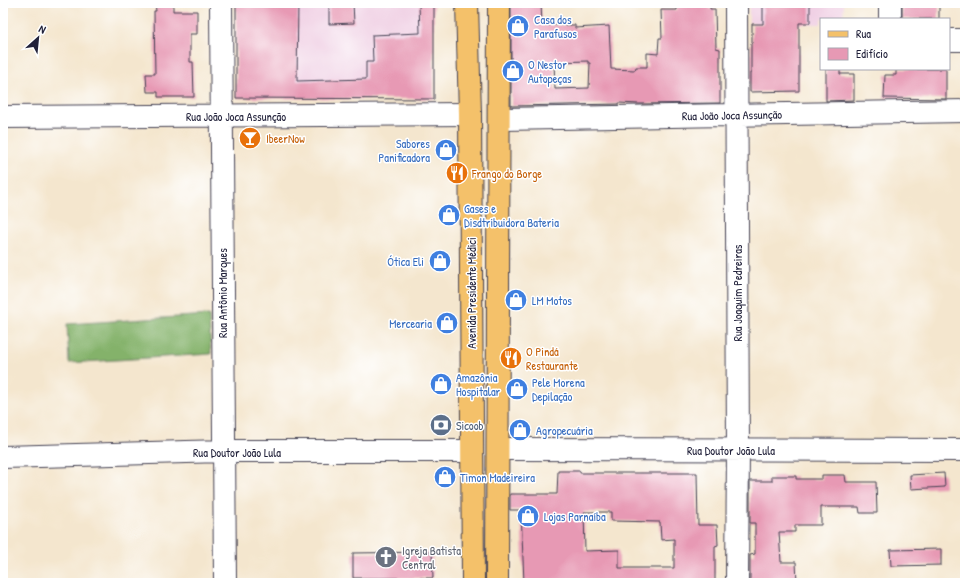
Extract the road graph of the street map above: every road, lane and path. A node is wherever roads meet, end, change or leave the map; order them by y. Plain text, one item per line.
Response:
1 (221, 3) edge
2 (467, 3) edge
3 (499, 3) edge
4 (736, 3) edge
5 (890, 3) edge
6 (890, 18) edge
7 (950, 40) edge
8 (965, 40) edge
9 (965, 111) edge
10 (470, 114) junction
11 (737, 115) junction
12 (222, 116) junction
13 (3, 117) edge
14 (499, 119) junction
15 (498, 450) junction
16 (738, 450) junction
17 (965, 450) edge
18 (223, 451) junction
19 (472, 451) junction
20 (3, 457) edge
21 (225, 583) edge
22 (472, 583) edge
23 (497, 583) edge
24 (737, 583) edge

1 - 12 street, Rua Antônio Marques
2 - 10 main road, Avenida Presidente Médici
3 - 14 main road
4 - 11 street, Rua Joaquim Pedreiras
5 - 6 street
7 - 8 street
9 - 11 street, Rua João Joca Assunção
10 - 12 street, Rua João Joca Assunção
10 - 19 main road, Avenida Presidente Médici
11 - 14 street, Rua João Joca Assunção
11 - 16 street, Rua Joaquim Pedreiras
12 - 13 street, Rua João Joca Assunção
12 - 18 street, Rua Antônio Marques
14 - 15 main road
15 - 16 street, Rua Doutor João Lula
15 - 23 main road
16 - 17 street, Rua Doutor João Lula
16 - 24 street, Rua Joaquim Pedreiras
18 - 19 street, Rua Doutor João Lula
18 - 20 street, Rua Doutor João Lula
18 - 21 street, Rua Antônio Marques
19 - 22 main road, Avenida Presidente Médici

